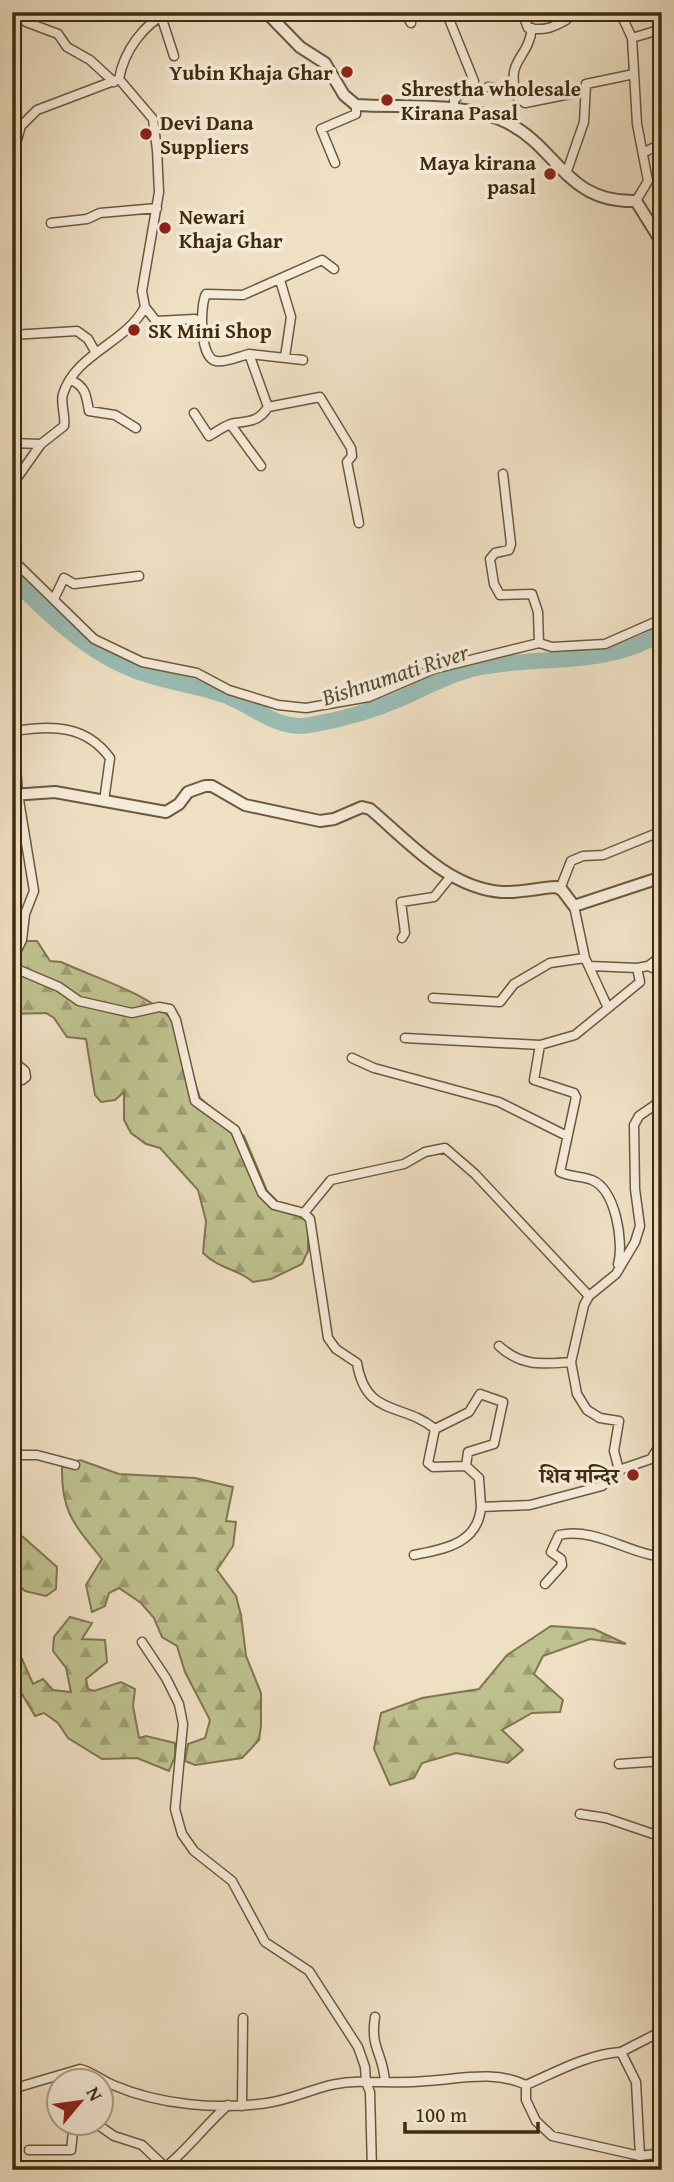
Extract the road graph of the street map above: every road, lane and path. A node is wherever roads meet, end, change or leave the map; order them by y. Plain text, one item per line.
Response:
1 (20, 12) edge
2 (266, 12) edge
3 (404, 12) edge
4 (451, 12) edge
5 (522, 12) edge
6 (562, 12) edge
7 (620, 12) edge
8 (165, 14) edge
9 (411, 23) dead end
10 (532, 28) junction
11 (662, 29) edge
12 (632, 38) junction
13 (174, 56) dead end
14 (634, 74) junction
15 (117, 80) junction
16 (488, 87) dead end
17 (585, 91) junction
18 (516, 92) junction
19 (356, 105) junction
20 (454, 108) junction
21 (662, 143) edge
22 (645, 152) junction
23 (12, 157) edge
24 (335, 163) dead end
25 (566, 174) junction
26 (636, 201) junction
27 (157, 208) junction
28 (51, 223) dead end
29 (662, 243) edge
30 (334, 270) dead end
31 (280, 280) junction
32 (145, 307) junction
33 (201, 322) junction
34 (12, 335) edge
35 (96, 353) junction
36 (249, 354) junction
37 (285, 356) junction
38 (303, 360) dead end
39 (71, 380) junction
40 (268, 407) junction
41 (194, 413) dead end
42 (231, 425) junction
43 (136, 428) dead end
44 (12, 443) edge
45 (41, 444) junction
46 (261, 466) dead end
47 (503, 474) dead end
48 (12, 485) edge
49 (359, 523) dead end
50 (12, 559) edge
51 (139, 576) dead end
52 (54, 599) junction
53 (662, 619) edge
54 (539, 643) junction
55 (12, 714) edge
56 (15, 731) junction
57 (662, 780) edge
58 (662, 788) edge
59 (15, 795) edge
60 (104, 801) junction
61 (662, 831) edge
62 (452, 876) junction
63 (662, 877) edge
64 (561, 889) junction
65 (574, 906) junction
66 (402, 938) dead end
67 (662, 956) edge
68 (12, 960) edge
69 (587, 962) junction
70 (648, 966) junction
71 (12, 968) edge
72 (638, 968) junction
73 (662, 972) edge
74 (433, 998) dead end
75 (608, 1008) junction
76 (405, 1038) dead end
77 (541, 1045) junction
78 (352, 1058) dead end
79 (12, 1060) edge
80 (12, 1077) edge
81 (662, 1100) edge
82 (567, 1136) junction
83 (304, 1213) junction
84 (616, 1274) junction
85 (589, 1296) junction
86 (499, 1346) dead end
87 (571, 1362) junction
88 (435, 1429) junction
89 (662, 1441) edge
90 (12, 1455) edge
91 (75, 1465) dead end
92 (466, 1466) junction
93 (620, 1470) junction
94 (481, 1507) junction
95 (414, 1555) dead end
96 (662, 1557) edge
97 (545, 1584) dead end
98 (142, 1643) dead end
99 (662, 1761) edge
100 (619, 1764) dead end
101 (580, 1814) dead end
102 (662, 1837) edge
103 (376, 2017) dead end
104 (243, 2018) dead end
105 (662, 2031) edge
106 (621, 2052) junction
107 (366, 2082) junction
108 (385, 2082) junction
109 (527, 2085) junction
110 (12, 2089) edge
111 (228, 2105) junction
112 (242, 2106) junction
113 (73, 2136) edge
114 (114, 2136) edge
115 (29, 2150) dead end
116 (662, 2152) edge
117 (640, 2156) junction
118 (164, 2169) edge
119 (372, 2170) edge

1 - 15 street
2 - 19 street
3 - 9 street
4 - 20 street
5 - 10 street
6 - 10 street
7 - 12 street
8 - 13 street
8 - 15 street
10 - 18 street
11 - 12 street
12 - 14 street
14 - 17 street
14 - 22 street
15 - 23 street
15 - 27 street
16 - 18 street
17 - 18 street
17 - 25 street
19 - 20 street
19 - 24 street
20 - 25 street
21 - 22 street
22 - 26 street
25 - 26 street
26 - 29 street
27 - 28 street
27 - 32 street
30 - 31 street
31 - 33 street
31 - 37 street
32 - 33 street
32 - 35 street
33 - 36 street
34 - 35 street
35 - 39 street
36 - 37 street
36 - 40 street
37 - 38 street
39 - 43 street
39 - 45 street
40 - 42 street
40 - 49 street
41 - 42 street
42 - 46 street
44 - 45 street
45 - 48 street
47 - 54 street
50 - 52 street
51 - 52 street
52 - 54 street
53 - 54 street
55 - 56 street
56 - 59 street
56 - 60 street
57 - 58 street
59 - 60 street
59 - 68 street
60 - 62 street
61 - 64 street
62 - 64 street
62 - 66 street
63 - 65 street
64 - 65 street
65 - 69 street
67 - 70 street
69 - 72 street
69 - 74 street
69 - 75 street
70 - 72 street
70 - 73 street
71 - 83 street
72 - 75 street
75 - 77 street
76 - 77 street
77 - 82 street
78 - 82 street
79 - 80 street
81 - 84 street
82 - 84 street
83 - 85 street
83 - 88 street
84 - 85 street
85 - 87 street
86 - 87 street
87 - 93 street
88 - 92 street
88 - 92 street
89 - 93 street
90 - 91 street
92 - 94 street
93 - 94 street
94 - 95 street
96 - 97 street
98 - 107 street
99 - 100 street
101 - 102 street
103 - 108 street
104 - 112 street
105 - 106 street
106 - 109 street
106 - 117 street
107 - 108 street
107 - 112 street
107 - 119 street
108 - 109 street
109 - 117 street
110 - 111 street
111 - 112 street
111 - 118 street
113 - 115 street
114 - 118 street
116 - 117 street

